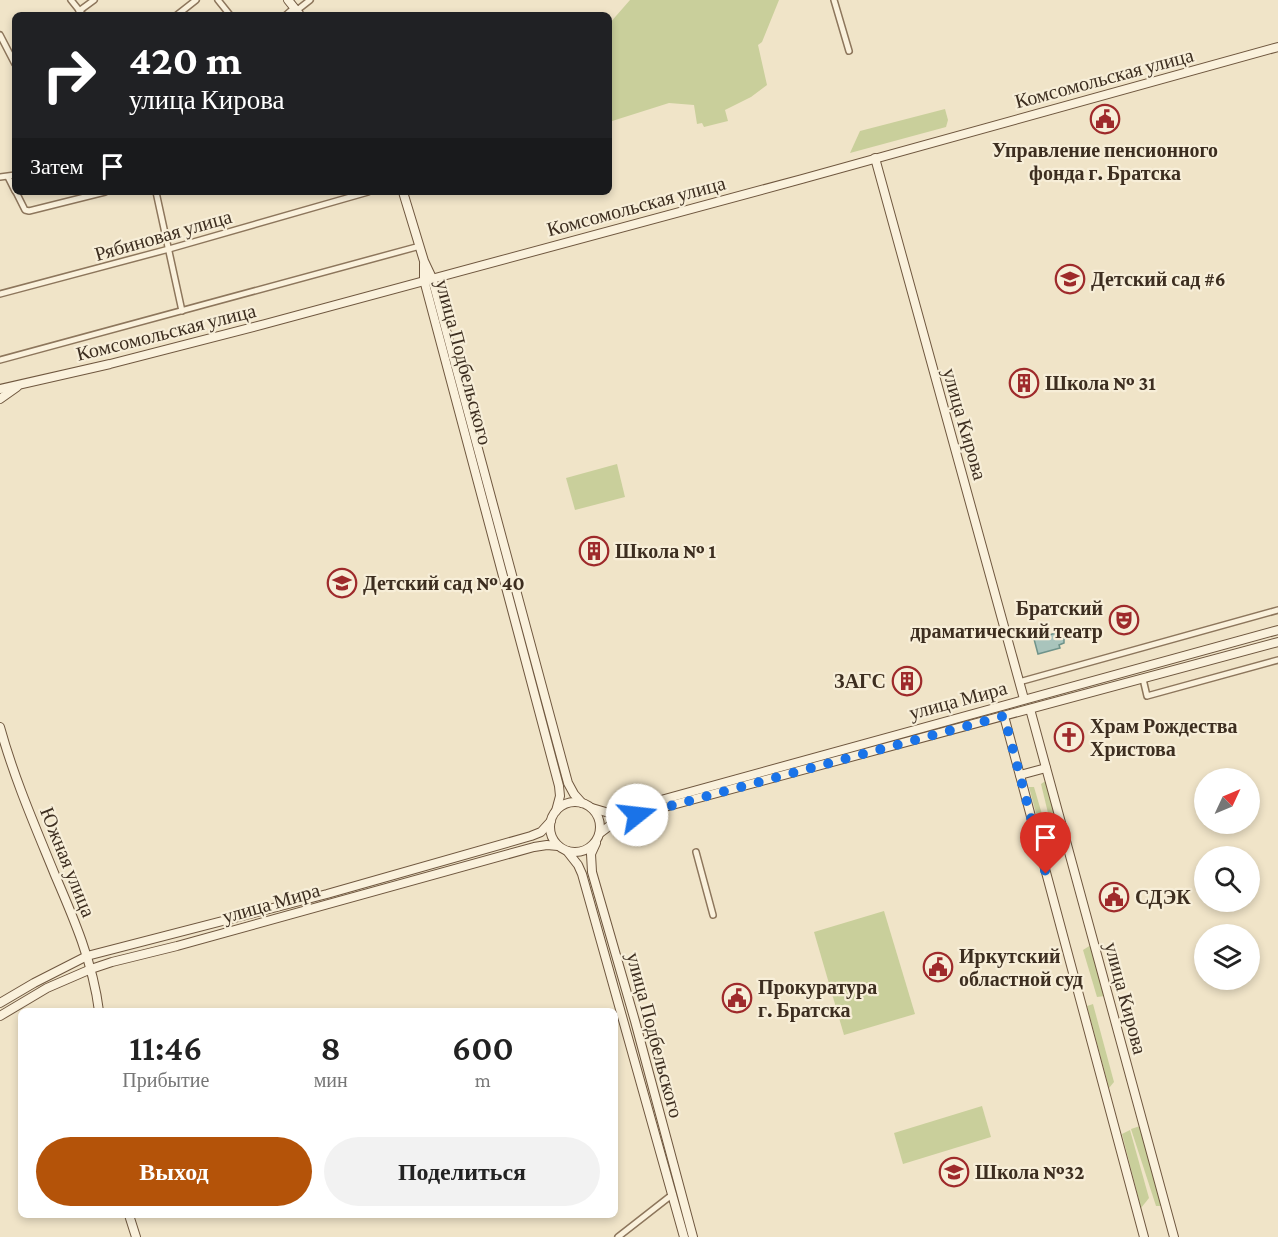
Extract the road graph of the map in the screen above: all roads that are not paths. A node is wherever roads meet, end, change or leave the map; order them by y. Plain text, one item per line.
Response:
1 (70, 0) edge
2 (94, 0) edge
3 (196, 0) edge
4 (218, 0) edge
5 (288, 0) edge
6 (310, 0) edge
7 (834, 0) edge
8 (297, 11) edge
9 (80, 12) edge
10 (82, 12) edge
11 (181, 12) edge
12 (228, 12) edge
13 (0, 35) edge
14 (1278, 47) edge
15 (849, 51) dead end
16 (12, 58) edge
17 (875, 158) junction
18 (12, 176) edge
19 (0, 177) edge
20 (8, 177) junction
21 (12, 185) edge
22 (17, 195) edge
23 (93, 195) edge
24 (157, 195) edge
25 (358, 195) edge
26 (404, 195) edge
27 (420, 246) junction
28 (169, 249) junction
29 (428, 279) junction
30 (0, 294) edge
31 (182, 311) junction
32 (0, 360) edge
33 (455, 379) junction
34 (21, 384) junction
35 (0, 389) edge
36 (0, 399) edge
37 (1278, 610) edge
38 (1278, 630) edge
39 (1278, 642) edge
40 (1278, 660) edge
41 (1143, 679) junction
42 (1019, 682) junction
43 (1073, 687) junction
44 (1076, 697) junction
45 (1024, 699) junction
46 (1030, 709) junction
47 (1004, 716) junction
48 (0, 727) edge
49 (908, 731) junction
50 (911, 742) junction
51 (1046, 768) junction
52 (1020, 775) junction
53 (582, 803) junction
54 (649, 807) junction
55 (592, 808) junction
56 (556, 811) junction
57 (551, 821) junction
58 (600, 833) junction
59 (596, 843) junction
60 (558, 846) junction
61 (567, 851) junction
62 (696, 852) dead end
63 (713, 915) dead end
64 (87, 956) junction
65 (91, 969) junction
66 (0, 1003) edge
67 (98, 1008) edge
68 (0, 1016) edge
69 (661, 1137) junction
70 (673, 1194) junction
71 (130, 1218) edge
72 (136, 1237) edge
73 (618, 1237) edge
74 (684, 1237) edge
75 (693, 1237) edge
76 (1144, 1237) edge
77 (1174, 1237) edge

1 - 9 street
2 - 10 street
3 - 11 street
4 - 12 street
5 - 8 main road
6 - 8 street
7 - 15 street
13 - 16 street
14 - 17 main road, Комсомольская улица
17 - 29 main road, Комсомольская улица
17 - 42 main road, улица Кирова
18 - 20 street
19 - 20 street
20 - 21 street
22 - 23 street
24 - 28 street
25 - 28 street, Рябиновая улица
26 - 27 main road, улица Подбельского
27 - 29 main road, улица Подбельского
27 - 31 street
28 - 30 street, Рябиновая улица
28 - 31 street
29 - 33 main road, улица Подбельского
29 - 34 main road, Комсомольская улица
31 - 32 street
33 - 53 main road, улица Подбельского
33 - 56 main road, улица Подбельского
34 - 35 main road, Комсомольская улица
34 - 36 main road
37 - 42 street
38 - 43 main road, улица Мира
39 - 41 main road, улица Мира
40 - 41 street
41 - 44 main road, улица Мира
42 - 45 main road, улица Кирова
43 - 44 main road
43 - 45 main road, улица Мира
44 - 46 main road, улица Мира
45 - 49 main road, улица Мира
46 - 47 main road, улица Мира
46 - 51 main road, улица Кирова
47 - 50 main road, улица Мира
47 - 52 main road
48 - 64 main road, Южная улица
49 - 50 main road
49 - 54 main road, улица Мира
50 - 54 main road, улица Мира
51 - 52 main road
51 - 77 main road, улица Кирова
52 - 76 main road
53 - 55 main road
53 - 56 main road
54 - 55 main road
54 - 58 main road
55 - 58 main road
56 - 57 main road
57 - 60 main road
57 - 64 main road, улица Мира
58 - 59 main road
59 - 61 main road
59 - 69 main road, улица Подбельского
60 - 61 main road
60 - 65 main road, улица Мира
61 - 69 main road, улица Подбельского
62 - 63 street
64 - 65 main road, Южная улица
64 - 66 main road, улица Мира
65 - 67 main road, Южная улица
65 - 68 main road, улица Мира
69 - 70 main road, улица Подбельского
69 - 75 main road, улица Подбельского
70 - 73 street
70 - 74 main road, улица Подбельского
71 - 72 main road

